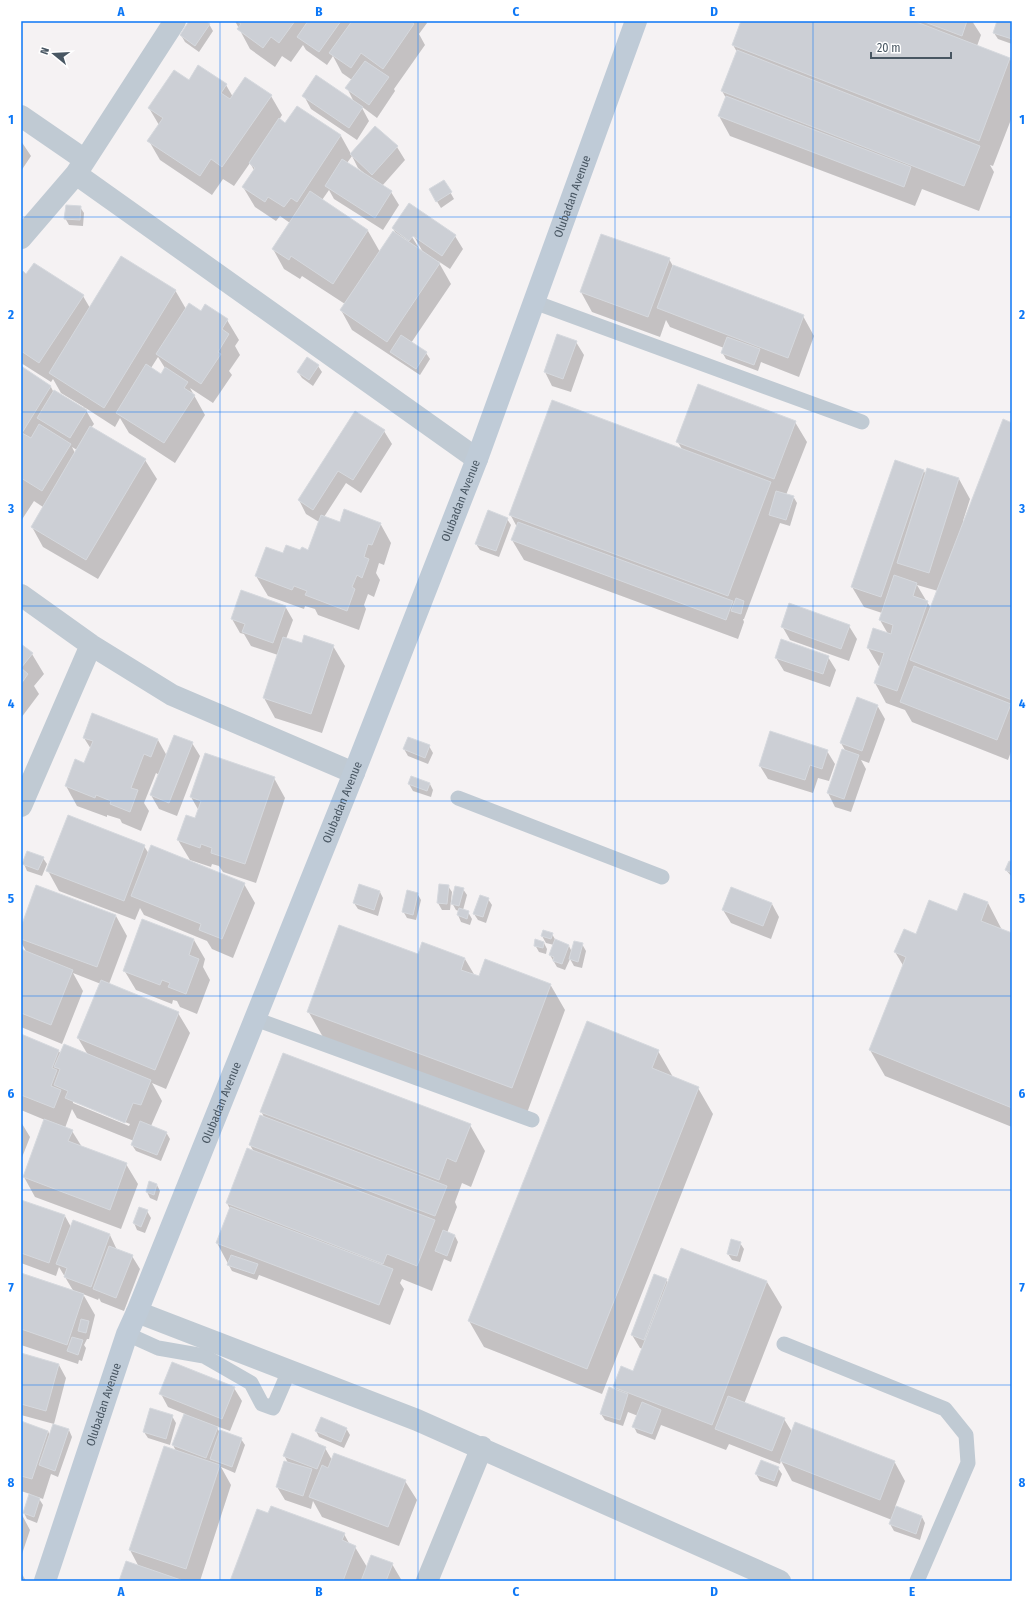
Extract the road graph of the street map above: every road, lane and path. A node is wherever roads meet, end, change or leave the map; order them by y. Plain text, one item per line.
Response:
1 (175, 21) edge
2 (636, 21) edge
3 (21, 116) edge
4 (80, 167) junction
5 (21, 238) edge
6 (534, 302) junction
7 (862, 422) dead end
8 (477, 459) junction
9 (21, 595) edge
10 (91, 646) junction
11 (354, 773) junction
12 (458, 798) dead end
13 (21, 806) edge
14 (662, 877) dead end
15 (255, 1019) junction
16 (532, 1120) dead end
17 (137, 1312) junction
18 (127, 1334) junction
19 (784, 1344) dead end
20 (210, 1350) junction
21 (289, 1371) junction
22 (482, 1447) junction
23 (45, 1581) edge
24 (427, 1581) edge
25 (780, 1581) edge
26 (917, 1581) edge

1 - 4 street
2 - 6 street, Olubadan Avenue
3 - 4 street
4 - 5 street
4 - 8 street
6 - 7 lane
6 - 8 street, Olubadan Avenue
8 - 11 street, Olubadan Avenue
9 - 10 street
10 - 11 street
10 - 13 street
11 - 15 street, Olubadan Avenue
12 - 14 lane
15 - 16 lane
15 - 17 street, Olubadan Avenue
17 - 18 street, Olubadan Avenue
17 - 20 street
18 - 20 lane
18 - 23 street, Olubadan Avenue
19 - 26 lane
20 - 21 street
20 - 21 lane
21 - 22 street
22 - 24 street
22 - 25 street

